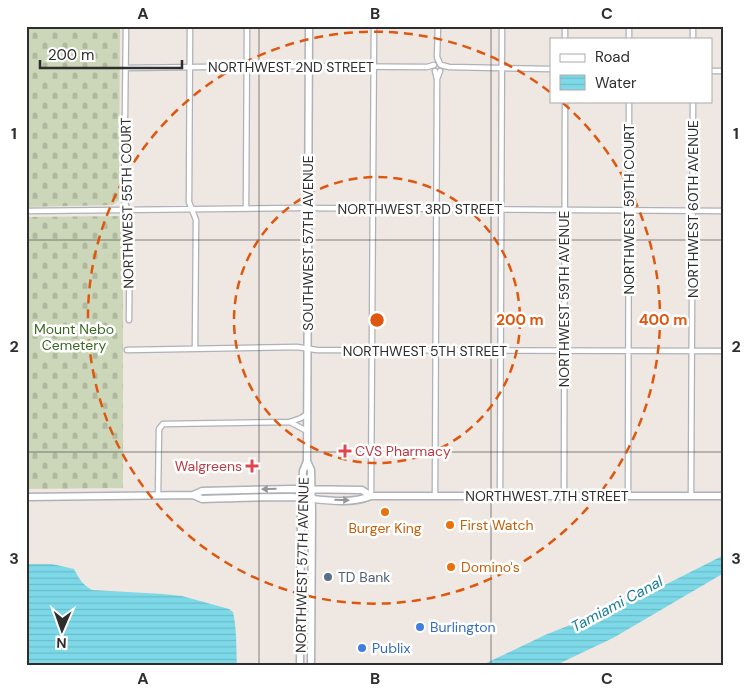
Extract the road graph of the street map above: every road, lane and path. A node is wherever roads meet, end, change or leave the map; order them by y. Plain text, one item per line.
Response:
1 (126, 26) edge
2 (190, 26) edge
3 (247, 26) edge
4 (309, 26) edge
5 (374, 26) edge
6 (438, 26) edge
7 (502, 26) edge
8 (246, 66) junction
9 (308, 66) junction
10 (190, 67) junction
11 (374, 67) junction
12 (125, 68) junction
13 (437, 68) junction
14 (501, 68) junction
15 (550, 69) edge
16 (565, 102) edge
17 (629, 102) edge
18 (693, 102) edge
19 (246, 208) junction
20 (307, 208) junction
21 (373, 208) junction
22 (192, 209) junction
23 (437, 209) junction
24 (501, 209) junction
25 (127, 210) junction
26 (564, 210) junction
27 (628, 210) junction
28 (26, 211) edge
29 (693, 211) junction
30 (724, 211) edge
31 (129, 320) dead end
32 (195, 349) junction
33 (308, 349) junction
34 (127, 350) dead end
35 (436, 350) junction
36 (372, 351) junction
37 (500, 351) junction
38 (564, 351) junction
39 (628, 351) junction
40 (693, 351) junction
41 (724, 351) edge
42 (307, 414) junction
43 (290, 422) junction
44 (307, 432) junction
45 (307, 461) junction
46 (303, 489) junction
47 (312, 490) junction
48 (193, 494) junction
49 (158, 495) junction
50 (371, 496) junction
51 (436, 496) junction
52 (564, 496) junction
53 (628, 496) junction
54 (691, 496) junction
55 (724, 496) edge
56 (26, 497) edge
57 (500, 497) junction
58 (302, 498) junction
59 (312, 499) junction
60 (301, 607) junction
61 (312, 628) junction
62 (300, 630) junction
63 (311, 653) junction
64 (300, 666) edge
65 (311, 666) edge

1 - 12 street, NORTHWEST 55TH COURT
2 - 10 street
3 - 8 street
4 - 9 main road, SOUTHWEST 57TH AVENUE
5 - 11 street
6 - 13 street
7 - 14 street
8 - 9 street, NORTHWEST 2ND STREET
8 - 10 street, NORTHWEST 2ND STREET
8 - 19 street
9 - 11 street, NORTHWEST 2ND STREET
9 - 20 main road, SOUTHWEST 57TH AVENUE
10 - 12 street, NORTHWEST 2ND STREET
10 - 22 street
11 - 13 street, NORTHWEST 2ND STREET
11 - 21 street
12 - 25 street, NORTHWEST 55TH COURT
13 - 14 street, NORTHWEST 2ND STREET
13 - 23 street
14 - 15 street, NORTHWEST 2ND STREET
14 - 24 street
16 - 26 street, NORTHWEST 59TH AVENUE
17 - 27 street, NORTHWEST 59TH COURT
18 - 29 street, NORTHWEST 60TH AVENUE
19 - 20 street, NORTHWEST 3RD STREET
19 - 22 street, NORTHWEST 3RD STREET
20 - 21 street, NORTHWEST 3RD STREET
20 - 33 main road, SOUTHWEST 57TH AVENUE
21 - 23 street, NORTHWEST 3RD STREET
21 - 36 street
22 - 25 street, NORTHWEST 3RD STREET
22 - 32 street
23 - 24 street, NORTHWEST 3RD STREET
23 - 35 street
24 - 26 street, NORTHWEST 3RD STREET
24 - 37 street
25 - 28 street, NORTHWEST 3RD STREET
25 - 31 street, NORTHWEST 55TH COURT
26 - 27 street, NORTHWEST 3RD STREET
26 - 38 street, NORTHWEST 59TH AVENUE
27 - 29 street, NORTHWEST 3RD STREET
27 - 39 street, NORTHWEST 59TH COURT
29 - 30 street, NORTHWEST 3RD STREET
29 - 40 street, NORTHWEST 60TH AVENUE
32 - 33 street, NORTHWEST 5TH STREET
32 - 34 street, NORTHWEST 5TH STREET
33 - 36 street, NORTHWEST 5TH STREET
33 - 42 main road, SOUTHWEST 57TH AVENUE
35 - 36 street, NORTHWEST 5TH STREET
35 - 37 street, NORTHWEST 5TH STREET
35 - 51 street
36 - 50 street
37 - 38 street, NORTHWEST 5TH STREET
37 - 57 street
38 - 39 street, NORTHWEST 5TH STREET
38 - 52 street, NORTHWEST 59TH AVENUE
39 - 40 street, NORTHWEST 5TH STREET
39 - 53 street, NORTHWEST 59TH COURT
40 - 41 street, NORTHWEST 5TH STREET
40 - 54 street, NORTHWEST 60TH AVENUE
42 - 43 street
42 - 44 main road, SOUTHWEST 57TH AVENUE
43 - 44 street
43 - 49 street
44 - 45 main road, SOUTHWEST 57TH AVENUE
45 - 46 main road, NORTHWEST 57TH AVENUE
45 - 47 main road, NORTHWEST 57TH AVENUE
46 - 47 main road, NORTHWEST 7TH STREET
46 -> 48 main road, NORTHWEST 7TH STREET
46 - 58 main road, NORTHWEST 57TH AVENUE
47 - 50 main road, NORTHWEST 7TH STREET
47 - 59 main road, NORTHWEST 57TH AVENUE
48 - 49 main road, NORTHWEST 7TH STREET
48 - 58 main road, NORTHWEST 7TH STREET
49 - 56 main road, NORTHWEST 7TH STREET
50 - 51 main road, NORTHWEST 7TH STREET
59 -> 50 main road, NORTHWEST 7TH STREET
51 - 57 main road, NORTHWEST 7TH STREET
52 - 53 main road, NORTHWEST 7TH STREET
52 - 57 main road, NORTHWEST 7TH STREET
53 - 54 main road, NORTHWEST 7TH STREET
54 - 55 main road, NORTHWEST 7TH STREET
58 - 59 main road, NORTHWEST 7TH STREET
58 - 60 main road, NORTHWEST 57TH AVENUE
59 - 61 main road, NORTHWEST 57TH AVENUE
60 - 61 main road
60 - 62 main road, NORTHWEST 57TH AVENUE
61 - 63 main road, NORTHWEST 57TH AVENUE
62 - 63 main road
62 - 64 main road, NORTHWEST 57TH AVENUE
63 - 65 main road, NORTHWEST 57TH AVENUE

